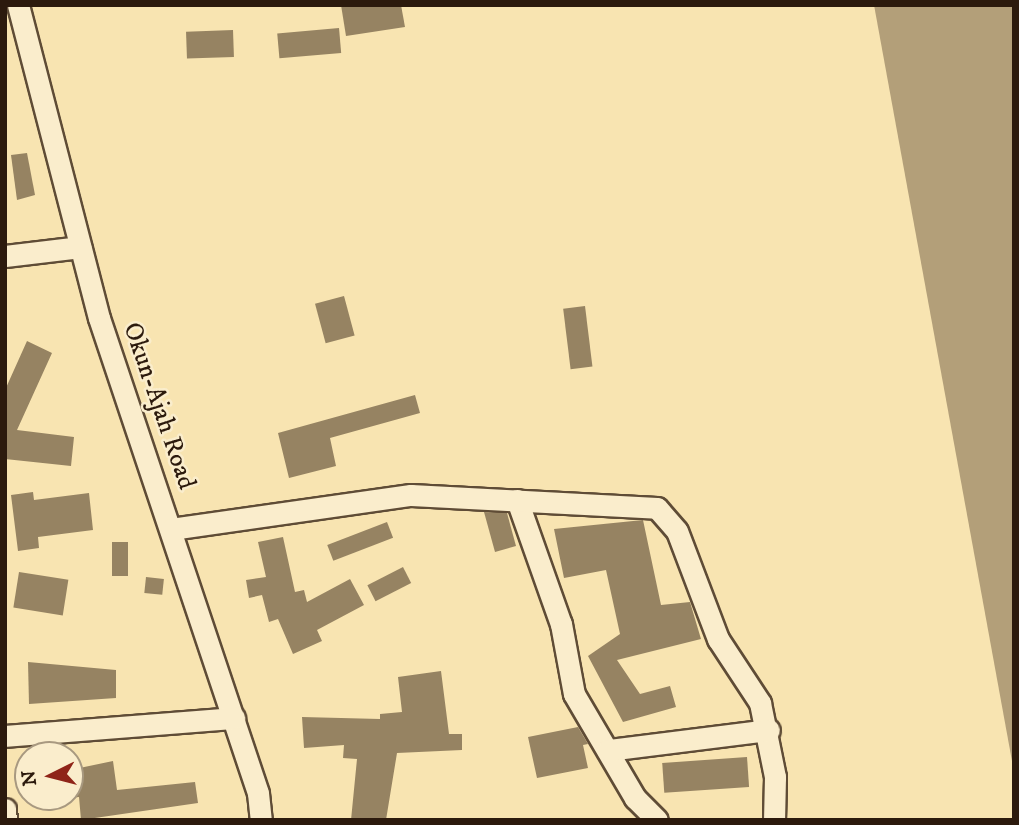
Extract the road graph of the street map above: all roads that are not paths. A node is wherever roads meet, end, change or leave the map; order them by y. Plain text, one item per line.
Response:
1 (19, 5) edge
2 (80, 247) junction
3 (5, 256) edge
4 (517, 500) junction
5 (171, 529) junction
6 (233, 718) junction
7 (769, 730) junction
8 (5, 736) edge
9 (608, 750) junction
10 (5, 809) edge
11 (6, 820) edge
12 (261, 820) edge
13 (657, 820) edge
14 (774, 820) edge

1 - 2 street, Okun-Ajah Road
2 - 3 street
2 - 5 street, Okun-Ajah Road
4 - 5 street
4 - 7 street
4 - 9 street
5 - 6 street, Okun-Ajah Road
6 - 8 street
6 - 12 street, Okun-Ajah Road
7 - 9 street
7 - 14 street
9 - 13 street
10 - 11 street

